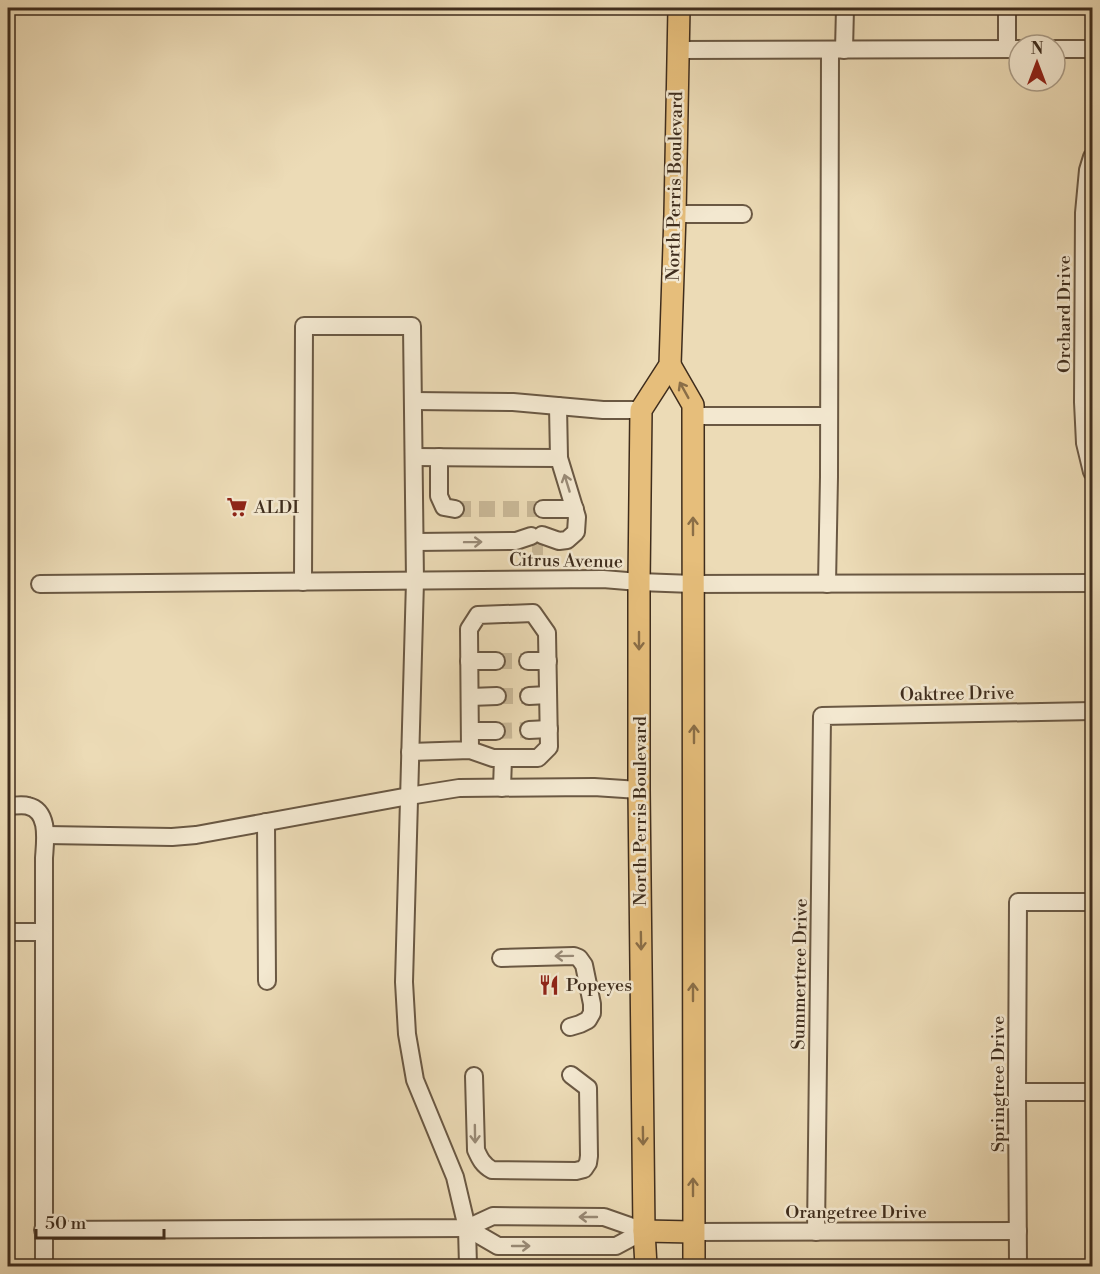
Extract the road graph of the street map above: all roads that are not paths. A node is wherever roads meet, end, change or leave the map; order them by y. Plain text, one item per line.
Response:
1 (679, 8) edge
2 (845, 8) edge
3 (1007, 8) edge
4 (1011, 33) edge
5 (1007, 49) edge
6 (1067, 49) edge
7 (1092, 49) edge
8 (678, 50) junction
9 (837, 50) junction
10 (1092, 157) edge
11 (1088, 213) edge
12 (675, 214) junction
13 (743, 214) dead end
14 (670, 365) junction
15 (413, 401) junction
16 (1088, 402) edge
17 (558, 406) junction
18 (641, 410) junction
19 (693, 416) junction
20 (829, 416) junction
21 (414, 457) junction
22 (439, 457) junction
23 (559, 458) junction
24 (1092, 472) edge
25 (455, 509) dead end
26 (543, 509) tunnel mouth
27 (574, 509) junction
28 (415, 542) junction
29 (415, 581) junction
30 (303, 582) junction
31 (639, 582) junction
32 (1092, 583) edge
33 (40, 584) dead end
34 (693, 584) junction
35 (827, 584) junction
36 (469, 661) junction
37 (496, 661) tunnel mouth
38 (528, 661) tunnel mouth
39 (548, 661) junction
40 (548, 695) junction
41 (497, 696) tunnel mouth
42 (529, 696) tunnel mouth
43 (470, 697) junction
44 (1092, 711) edge
45 (822, 716) joint
46 (549, 729) junction
47 (529, 730) tunnel mouth
48 (470, 731) junction
49 (496, 731) tunnel mouth
50 (470, 750) junction
51 (410, 752) junction
52 (503, 758) junction
53 (502, 788) junction
54 (639, 790) junction
55 (409, 796) junction
56 (8, 806) edge
57 (266, 822) junction
58 (46, 835) junction
59 (1092, 902) edge
60 (8, 932) edge
61 (44, 932) junction
62 (501, 958) dead end
63 (267, 981) dead end
64 (570, 1027) dead end
65 (571, 1075) dead end
66 (474, 1076) dead end
67 (1017, 1092) junction
68 (1092, 1092) edge
69 (467, 1228) junction
70 (43, 1230) junction
71 (644, 1231) junction
72 (1018, 1231) junction
73 (693, 1232) junction
74 (816, 1232) junction
75 (44, 1266) edge
76 (468, 1266) edge
77 (646, 1266) edge
78 (694, 1266) edge
79 (1018, 1266) edge

1 - 8 main road, North Perris Boulevard
2 - 9 street
3 - 4 street
5 - 9 street
6 - 7 street
8 - 9 street
8 - 12 main road, North Perris Boulevard
9 - 20 street
10 - 11 street, Orchard Drive
11 - 16 street, Orchard Drive
12 - 13 street
12 - 14 main road, North Perris Boulevard
14 - 18 main road
19 -> 14 main road
15 - 17 street
15 - 21 street
15 - 30 street
16 - 24 street, Orchard Drive
17 - 18 street
17 - 23 street
18 - 31 main road, North Perris Boulevard
19 - 20 street
34 -> 19 main road
20 - 35 street
21 - 22 street
21 - 28 street
22 - 23 street
22 - 25 street
27 -> 23 street
26 - 27 street
28 -> 27 street
28 - 29 street
29 - 30 street, Citrus Avenue
29 - 31 street, Citrus Avenue
29 - 51 street
30 - 33 street, Citrus Avenue
31 - 34 street, Citrus Avenue
31 -> 54 main road, North Perris Boulevard
32 - 35 street, Citrus Avenue
34 - 35 street, Citrus Avenue
73 -> 34 main road
36 - 37 street
36 - 39 street
36 - 43 street
38 - 39 street
39 - 40 street
40 - 42 street
40 - 46 street
41 - 43 street
43 - 48 street
44 - 45 street, Oaktree Drive
45 - 74 street, Summertree Drive
46 - 47 street
46 - 52 street
48 - 49 street
48 - 50 street
50 - 51 street
50 - 52 street
51 - 55 street
52 - 53 street
53 - 54 street
53 - 55 street
54 -> 71 main road, North Perris Boulevard
55 - 57 street
55 - 69 street
56 - 58 street
57 - 58 street
57 - 63 street
58 - 61 street
59 - 67 street, Springtree Drive
60 - 61 street
61 - 70 street
64 -> 62 street
66 -> 65 street
67 - 68 street
67 - 72 street, Springtree Drive
69 - 70 street
71 -> 69 street
69 -> 71 street
69 - 76 street
70 - 75 street
71 - 73 main road
71 - 77 main road, North Perris Boulevard
72 - 74 street, Orangetree Drive
72 - 79 street, Springtree Drive
73 - 74 street, Orangetree Drive
73 - 78 main road

